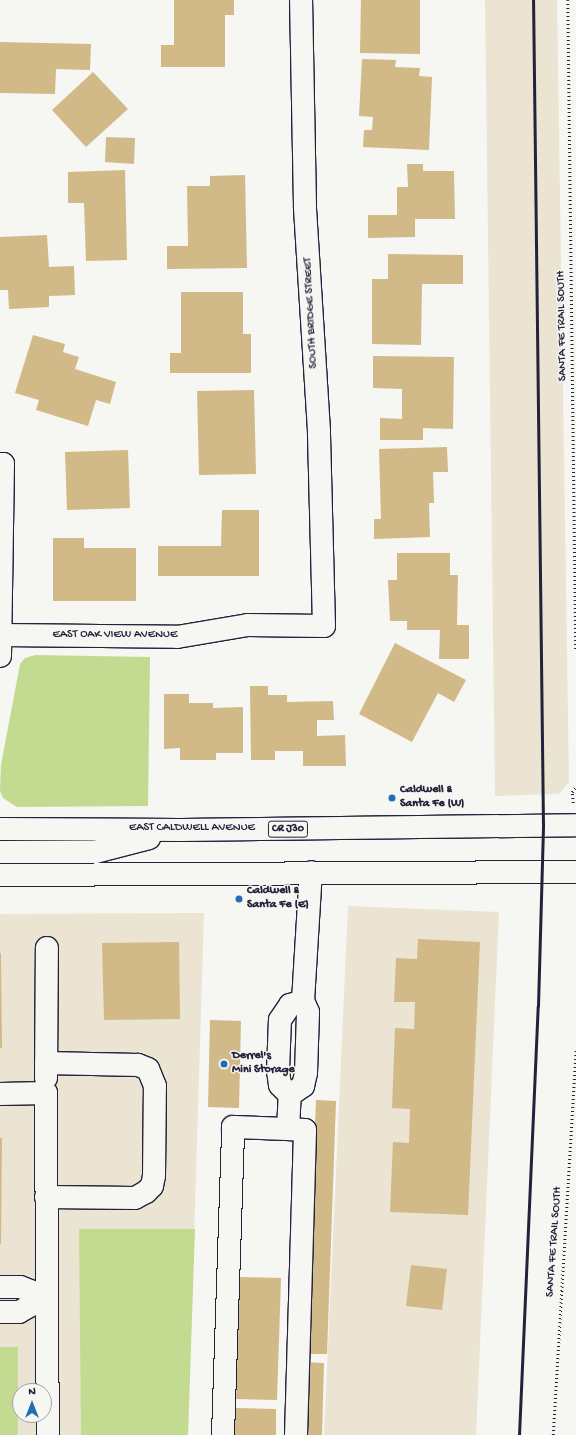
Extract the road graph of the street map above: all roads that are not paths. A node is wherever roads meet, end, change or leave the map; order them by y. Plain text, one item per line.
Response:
1 (300, 0) edge
2 (2, 464) edge
3 (324, 626) joint
4 (1, 642) edge
5 (576, 825) edge
6 (0, 829) edge
7 (181, 830) junction
8 (0, 852) edge
9 (311, 872) junction
10 (576, 872) edge
11 (0, 875) edge
12 (47, 948) dead end
13 (46, 1063) junction
14 (46, 1093) junction
15 (0, 1094) edge
16 (288, 1129) junction
17 (46, 1197) junction
18 (0, 1287) edge
19 (46, 1297) junction
20 (0, 1312) edge
21 (48, 1435) edge
22 (223, 1435) edge
23 (296, 1435) edge

1 - 3 main road, SOUTH BRIDGE STREET
2 - 4 main road
3 - 4 main road, EAST OAK VIEW AVENUE
5 - 7 main road, EAST CALDWELL AVENUE / CR J30
6 - 7 main road, EAST CALDWELL AVENUE / CR J30
7 - 8 main road
9 - 10 main road
9 - 11 main road
9 - 16 main road
12 - 13 main road
13 - 14 main road
13 - 17 main road
14 - 15 main road
14 - 17 main road
16 - 22 main road
16 - 23 main road
17 - 19 main road
18 - 19 main road
19 - 20 main road
19 - 21 main road

